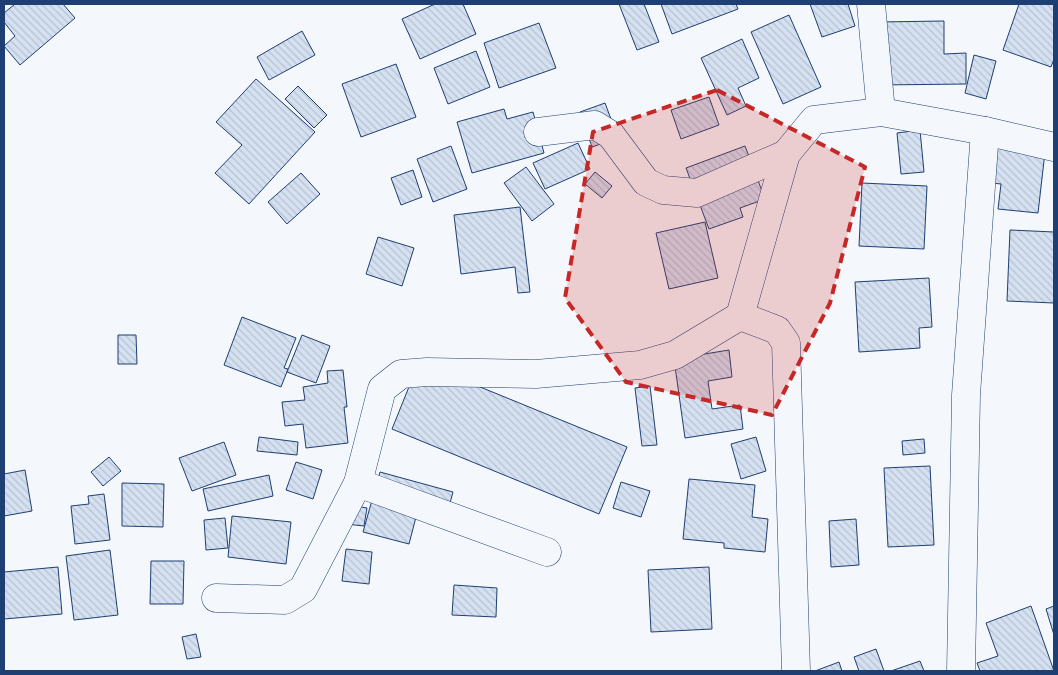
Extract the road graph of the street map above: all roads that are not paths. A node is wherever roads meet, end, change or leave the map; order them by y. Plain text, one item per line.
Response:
1 (871, 4) edge
2 (881, 112) junction
3 (984, 131) junction
4 (538, 132) dead end
5 (1054, 147) edge
6 (786, 154) junction
7 (740, 316) junction
8 (358, 483) junction
9 (547, 552) dead end
10 (216, 598) dead end
11 (796, 671) edge
12 (961, 671) edge

1 - 2 street
2 - 3 street
2 - 6 street
3 - 5 street
3 - 12 street
4 - 6 street
6 - 7 street
7 - 8 street
7 - 11 street
8 - 9 street
8 - 10 street

